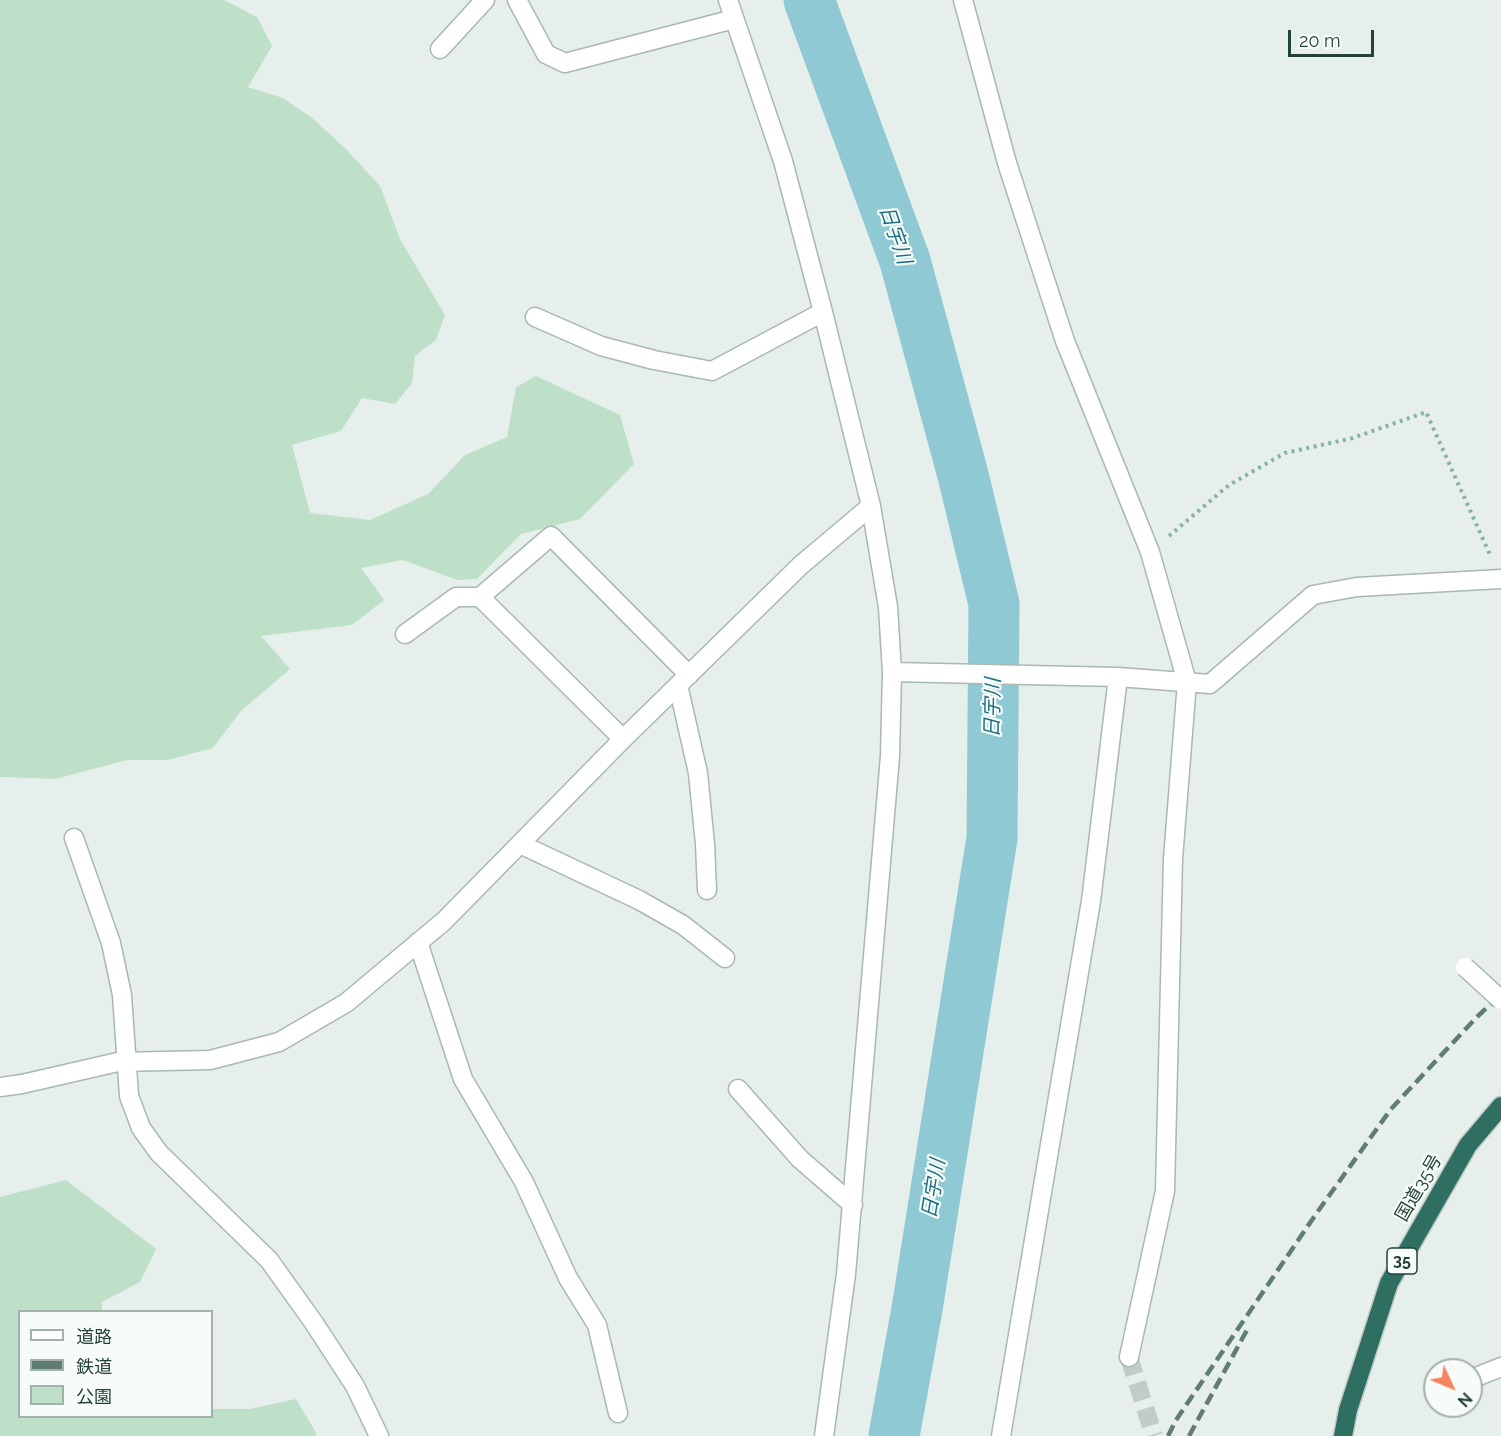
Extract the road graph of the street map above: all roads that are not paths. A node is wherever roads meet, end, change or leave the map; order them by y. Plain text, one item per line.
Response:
1 (485, 0) edge
2 (517, 0) edge
3 (728, 0) edge
4 (963, 0) edge
5 (734, 19) junction
6 (440, 49) dead end
7 (824, 312) junction
8 (536, 317) dead end
9 (871, 506) junction
10 (1501, 579) edge
11 (480, 597) junction
12 (405, 634) dead end
13 (892, 672) junction
14 (1118, 677) junction
15 (684, 680) junction
16 (1186, 682) junction
17 (623, 739) junction
18 (74, 838) dead end
19 (520, 844) junction
20 (707, 890) dead end
21 (418, 942) junction
22 (725, 958) dead end
23 (1465, 967) dead end
24 (1501, 1000) edge
25 (127, 1062) junction
26 (0, 1087) edge
27 (738, 1089) dead end
28 (1501, 1106) edge
29 (853, 1205) junction
30 (1129, 1357) tunnel mouth
31 (1501, 1367) edge
32 (1483, 1374) edge
33 (618, 1413) dead end
34 (379, 1436) edge
35 (824, 1436) edge
36 (1001, 1436) edge
37 (1343, 1436) edge

1 - 6 street
2 - 5 street
3 - 5 street
4 - 16 street
5 - 7 street
7 - 8 street
7 - 9 street
9 - 13 street
9 - 15 street
10 - 16 street
11 - 12 street
11 - 15 street
11 - 17 street
13 - 14 street
13 - 29 street
14 - 16 street
14 - 36 street
15 - 17 street
15 - 20 street
16 - 30 street
17 - 19 street
18 - 25 street
19 - 21 street
19 - 22 street
21 - 25 street
21 - 33 street
23 - 24 street, bridge
25 - 26 street
25 - 34 street
27 - 29 street
28 - 37 highway, 国道35号 / 35
29 - 35 street
31 - 32 street

